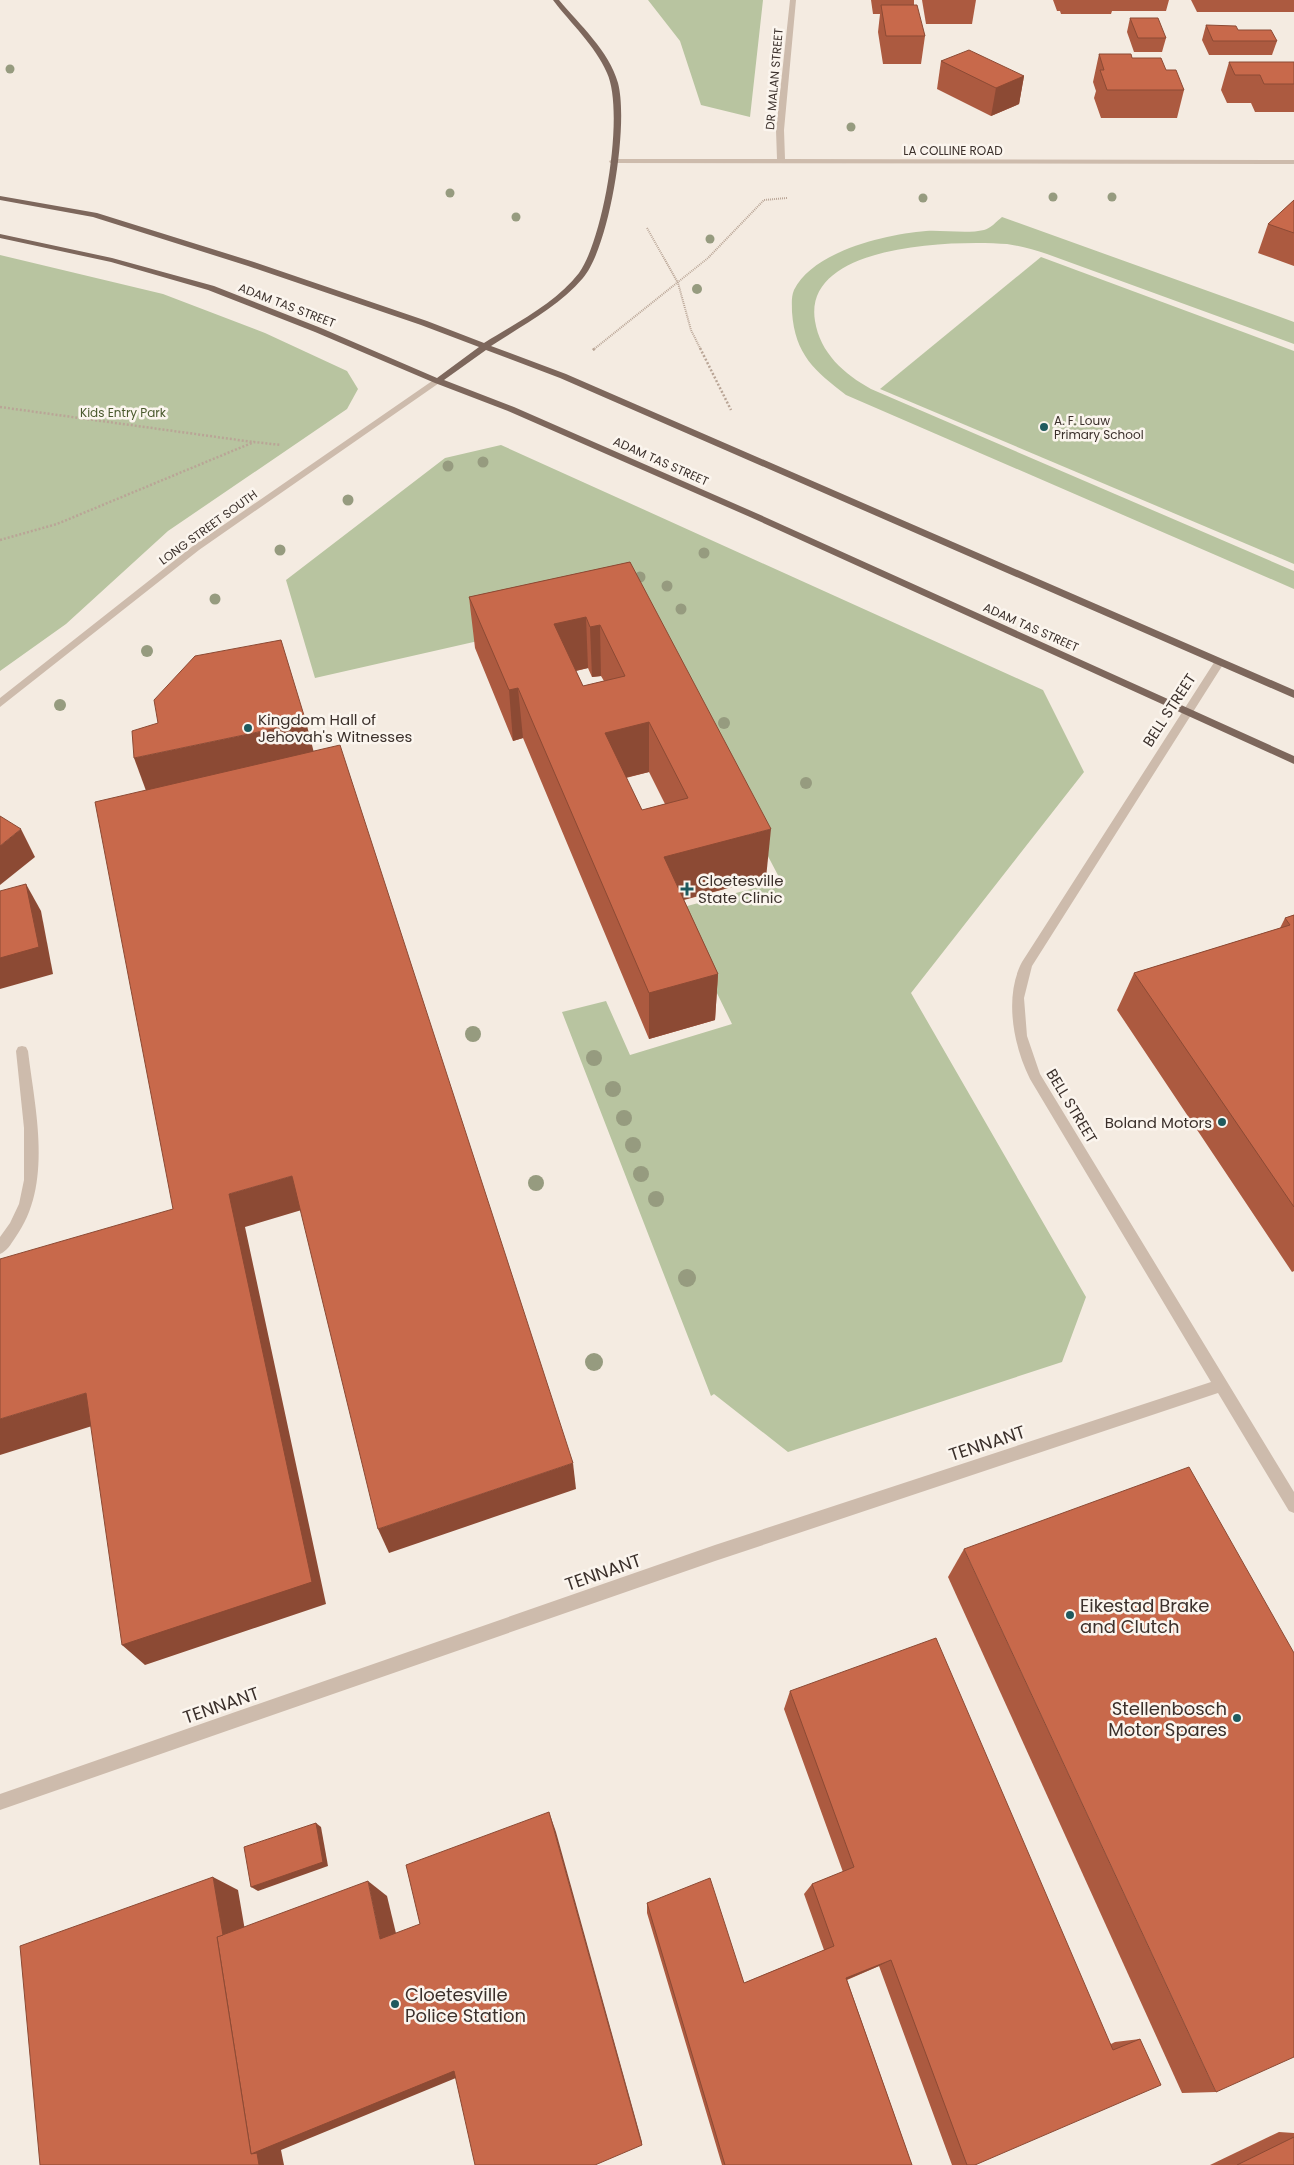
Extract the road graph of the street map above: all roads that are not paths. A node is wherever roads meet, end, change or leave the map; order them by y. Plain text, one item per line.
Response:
1 (556, 0) edge
2 (793, 0) edge
3 (781, 161) junction
4 (613, 162) junction
5 (1294, 162) edge
6 (0, 198) edge
7 (0, 236) edge
8 (485, 347) junction
9 (438, 381) junction
10 (1220, 663) junction
11 (1294, 694) edge
12 (0, 703) edge
13 (1186, 712) junction
14 (1294, 760) edge
15 (22, 1051) dead end
16 (0, 1248) edge
17 (1221, 1385) junction
18 (1294, 1506) edge
19 (0, 1802) edge

1 - 4 main road
2 - 3 street, DR MALAN STREET
3 - 4 street, LA COLLINE ROAD
3 - 5 street, LA COLLINE ROAD
4 - 8 main road
6 - 8 main road, ADAM TAS STREET
7 - 9 main road, ADAM TAS STREET
8 - 9 main road
8 - 10 main road, ADAM TAS STREET
9 - 12 street, LONG STREET SOUTH
9 - 13 main road, ADAM TAS STREET
10 - 11 main road, ADAM TAS STREET
10 - 13 street, BELL STREET
13 - 14 main road, ADAM TAS STREET
13 - 17 street, BELL STREET
15 - 16 street
17 - 18 street, BELL STREET
17 - 19 street, TENNANT

